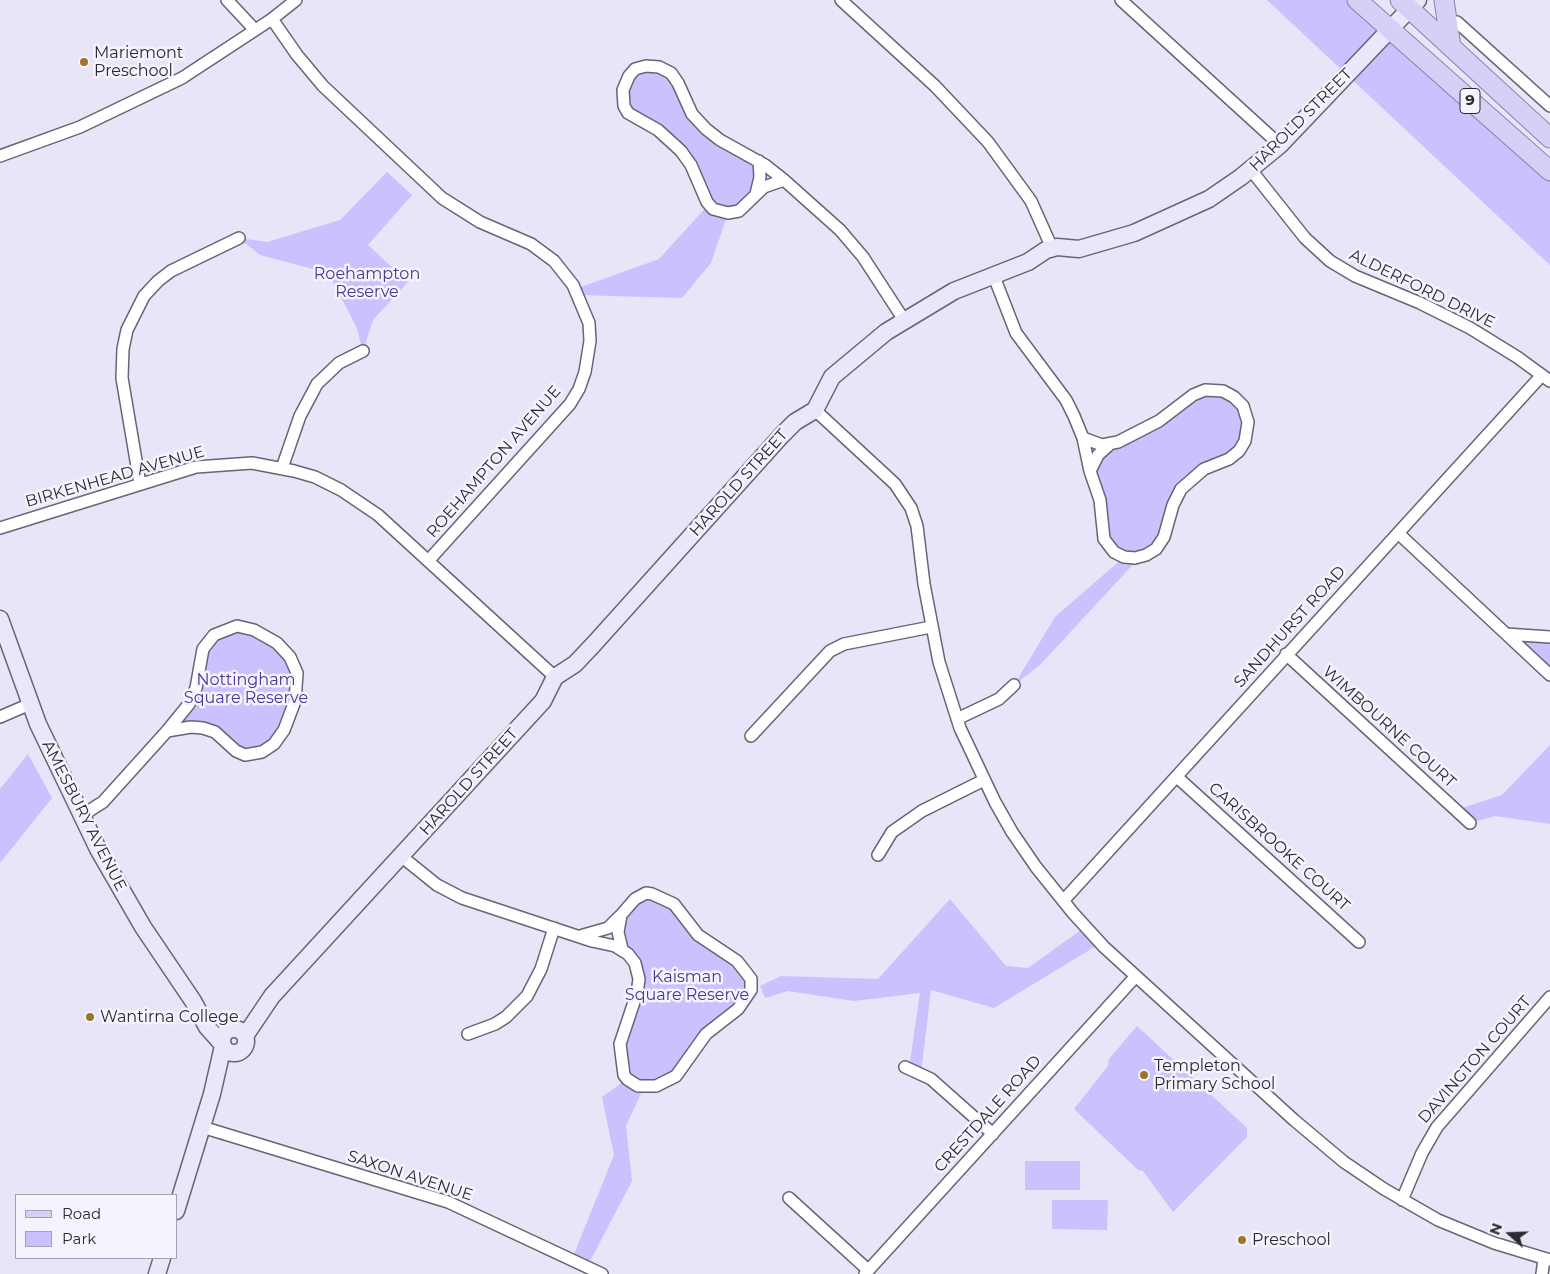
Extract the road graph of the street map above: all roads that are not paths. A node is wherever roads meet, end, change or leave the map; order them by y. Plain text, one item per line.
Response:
1 (227, 0) edge
2 (296, 0) edge
3 (840, 0) edge
4 (1121, 0) edge
5 (1357, 0) edge
6 (1444, 0) edge
7 (1409, 3) edge
8 (272, 19) junction
9 (1457, 22) dead end
10 (255, 30) junction
11 (1389, 30) junction
12 (1482, 44) junction
13 (1451, 47) junction
14 (1466, 62) junction
15 (1550, 106) edge
16 (1550, 138) edge
17 (1280, 145) junction
18 (0, 156) edge
19 (759, 161) junction
20 (1251, 170) junction
21 (1550, 172) edge
22 (784, 180) junction
23 (756, 194) junction
24 (239, 238) dead end
25 (1052, 248) junction
26 (993, 274) junction
27 (904, 320) junction
28 (363, 352) dead end
29 (1546, 378) edge
30 (815, 410) junction
31 (1083, 438) junction
32 (1109, 445) junction
33 (282, 468) junction
34 (1090, 471) junction
35 (140, 484) junction
36 (0, 528) edge
37 (1398, 533) junction
38 (429, 560) junction
39 (0, 619) edge
40 (931, 627) junction
41 (1506, 634) junction
42 (1550, 637) edge
43 (1286, 654) junction
44 (1550, 675) edge
45 (555, 677) junction
46 (1014, 685) dead end
47 (30, 704) junction
48 (0, 717) edge
49 (957, 719) junction
50 (167, 731) junction
51 (751, 736) dead end
52 (1177, 777) junction
53 (984, 780) junction
54 (81, 816) junction
55 (1470, 823) dead end
56 (878, 855) dead end
57 (401, 856) junction
58 (1063, 901) junction
59 (621, 915) junction
60 (554, 928) junction
61 (578, 936) junction
62 (1359, 942) dead end
63 (622, 949) junction
64 (1136, 976) junction
65 (1550, 997) edge
66 (193, 1001) junction
67 (237, 1031) junction
68 (468, 1034) dead end
69 (228, 1048) junction
70 (905, 1067) dead end
71 (202, 1127) junction
72 (993, 1134) junction
73 (789, 1198) dead end
74 (1402, 1200) junction
75 (178, 1205) edge
76 (162, 1259) edge
77 (1547, 1259) edge
78 (866, 1272) edge
79 (157, 1274) edge
80 (602, 1274) edge
81 (1542, 1274) edge

1 - 10 street
2 - 8 street
3 - 25 street
4 - 17 street
5 - 11 main road, 9
6 - 13 main road
7 - 11 street, HAROLD STREET
7 - 13 main road, 9
8 - 10 street
8 - 38 street, ROEHAMPTON AVENUE
9 - 12 street
10 - 18 street
11 - 17 street, HAROLD STREET
11 - 21 main road, 9
12 - 14 street
12 - 15 street
13 - 14 main road, 9
14 - 16 main road, 9
17 - 20 street, HAROLD STREET
19 - 22 street
19 - 23 street
19 - 23 street
20 - 25 street, HAROLD STREET
20 - 29 street, ALDERFORD DRIVE
22 - 23 street
22 - 27 street
24 - 35 street
25 - 26 street, HAROLD STREET
26 - 27 street, HAROLD STREET
26 - 31 street
27 - 30 street, HAROLD STREET
28 - 33 street
29 - 37 street, SANDHURST ROAD
30 - 40 street
30 - 45 street, HAROLD STREET
31 - 32 street
31 - 34 street
32 - 34 street
32 - 34 street
33 - 35 street, BIRKENHEAD AVENUE
33 - 38 street, BIRKENHEAD AVENUE
35 - 36 street, BIRKENHEAD AVENUE
37 - 41 street
37 - 43 street, SANDHURST ROAD
38 - 45 street, BIRKENHEAD AVENUE
39 - 47 street, AMESBURY AVENUE
40 - 49 street
40 - 51 street
41 - 42 street
41 - 44 street
43 - 52 street, SANDHURST ROAD
43 - 55 street, WIMBOURNE COURT
45 - 57 street, HAROLD STREET
46 - 49 street
47 - 48 street
47 - 54 street, AMESBURY AVENUE
49 - 53 street
50 - 50 street
50 - 54 street
52 - 58 street, SANDHURST ROAD
52 - 62 street, CARISBROOKE COURT
53 - 56 street
53 - 58 street
54 - 66 street, AMESBURY AVENUE
57 - 60 street
57 - 67 street, HAROLD STREET
58 - 64 street
59 - 61 street
59 - 63 street
59 - 63 street
60 - 61 street
60 - 68 street
61 - 63 street
64 - 72 street, CRESTDALE ROAD
64 - 74 street
65 - 74 street, DAVINGTON COURT
66 - 67 street, AMESBURY AVENUE
66 - 69 street, AMESBURY AVENUE
67 - 69 street
67 - 69 street
69 - 71 street
70 - 72 street
71 - 75 street
71 - 80 street, SAXON AVENUE
72 - 78 street, CRESTDALE ROAD
73 - 78 street
74 - 77 street
76 - 79 street
77 - 81 street

